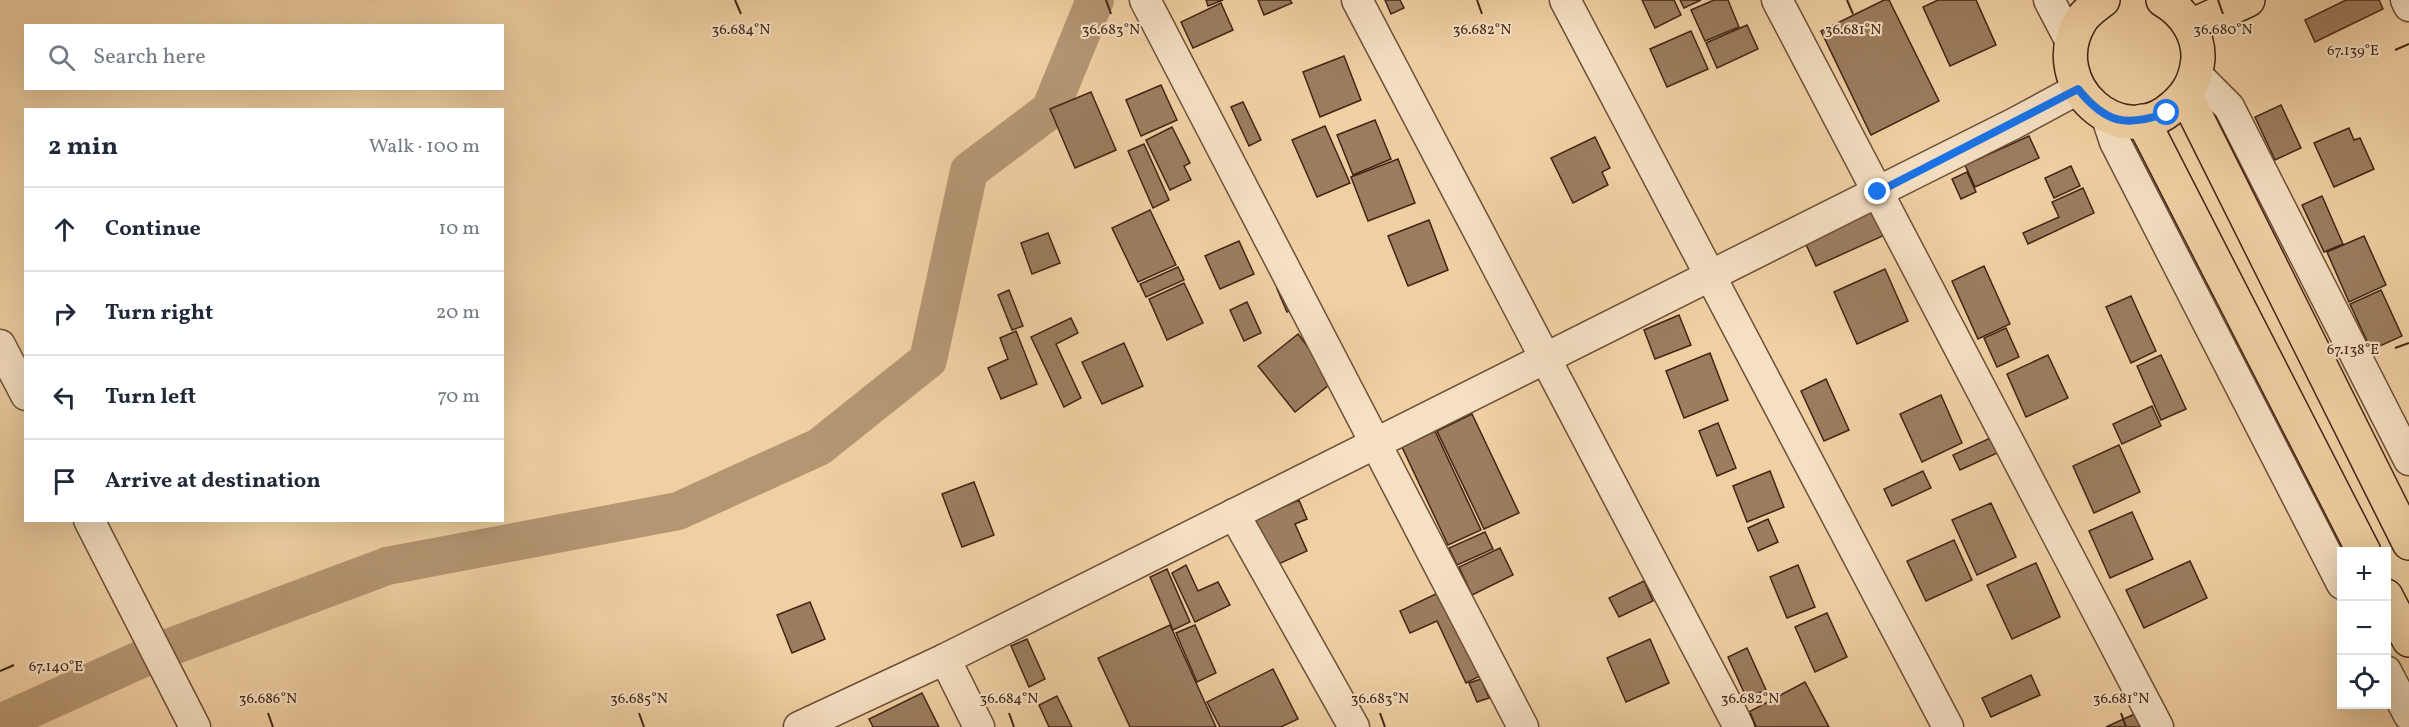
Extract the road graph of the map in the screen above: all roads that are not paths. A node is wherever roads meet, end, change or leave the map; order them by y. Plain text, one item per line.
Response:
1 (1144, 0) edge
2 (1358, 0) edge
3 (1565, 0) edge
4 (1777, 0) edge
5 (2049, 0) edge
6 (2164, 0) edge
7 (2248, 0) edge
8 (2406, 0) edge
9 (2409, 6) edge
10 (2081, 16) edge
11 (2191, 26) junction
12 (2191, 85) junction
13 (2078, 89) junction
14 (2106, 115) junction
15 (2143, 121) junction
16 (1878, 192) junction
17 (1711, 276) junction
18 (0, 345) edge
19 (1546, 358) junction
20 (24, 391) edge
21 (1376, 443) junction
22 (2409, 460) edge
23 (1234, 514) junction
24 (90, 522) edge
25 (2409, 543) edge
26 (2361, 547) edge
27 (2337, 574) edge
28 (2389, 601) edge
29 (2409, 640) edge
30 (945, 659) junction
31 (2391, 681) edge
32 (2409, 715) edge
33 (195, 727) edge
34 (799, 727) edge
35 (979, 727) edge
36 (1354, 727) edge
37 (1523, 727) edge
38 (1739, 727) edge
39 (1948, 727) edge
40 (2158, 727) edge

1 - 21 street
2 - 19 street
3 - 17 street
4 - 16 street
5 - 10 street
6 - 11 main road
7 - 11 main road
8 - 9 street
10 - 13 main road
11 - 12 main road
12 - 15 main road
12 - 22 street
12 - 25 main road
13 - 14 main road
13 - 16 street
14 - 15 main road
14 - 27 street
15 - 26 main road
16 - 17 street
16 - 40 street
17 - 19 street
17 - 39 street
18 - 20 street
19 - 21 street
19 - 38 street
21 - 23 street
21 - 37 street
23 - 30 street
23 - 36 street
24 - 33 street
28 - 29 main road
30 - 34 street
30 - 35 street
31 - 32 street

